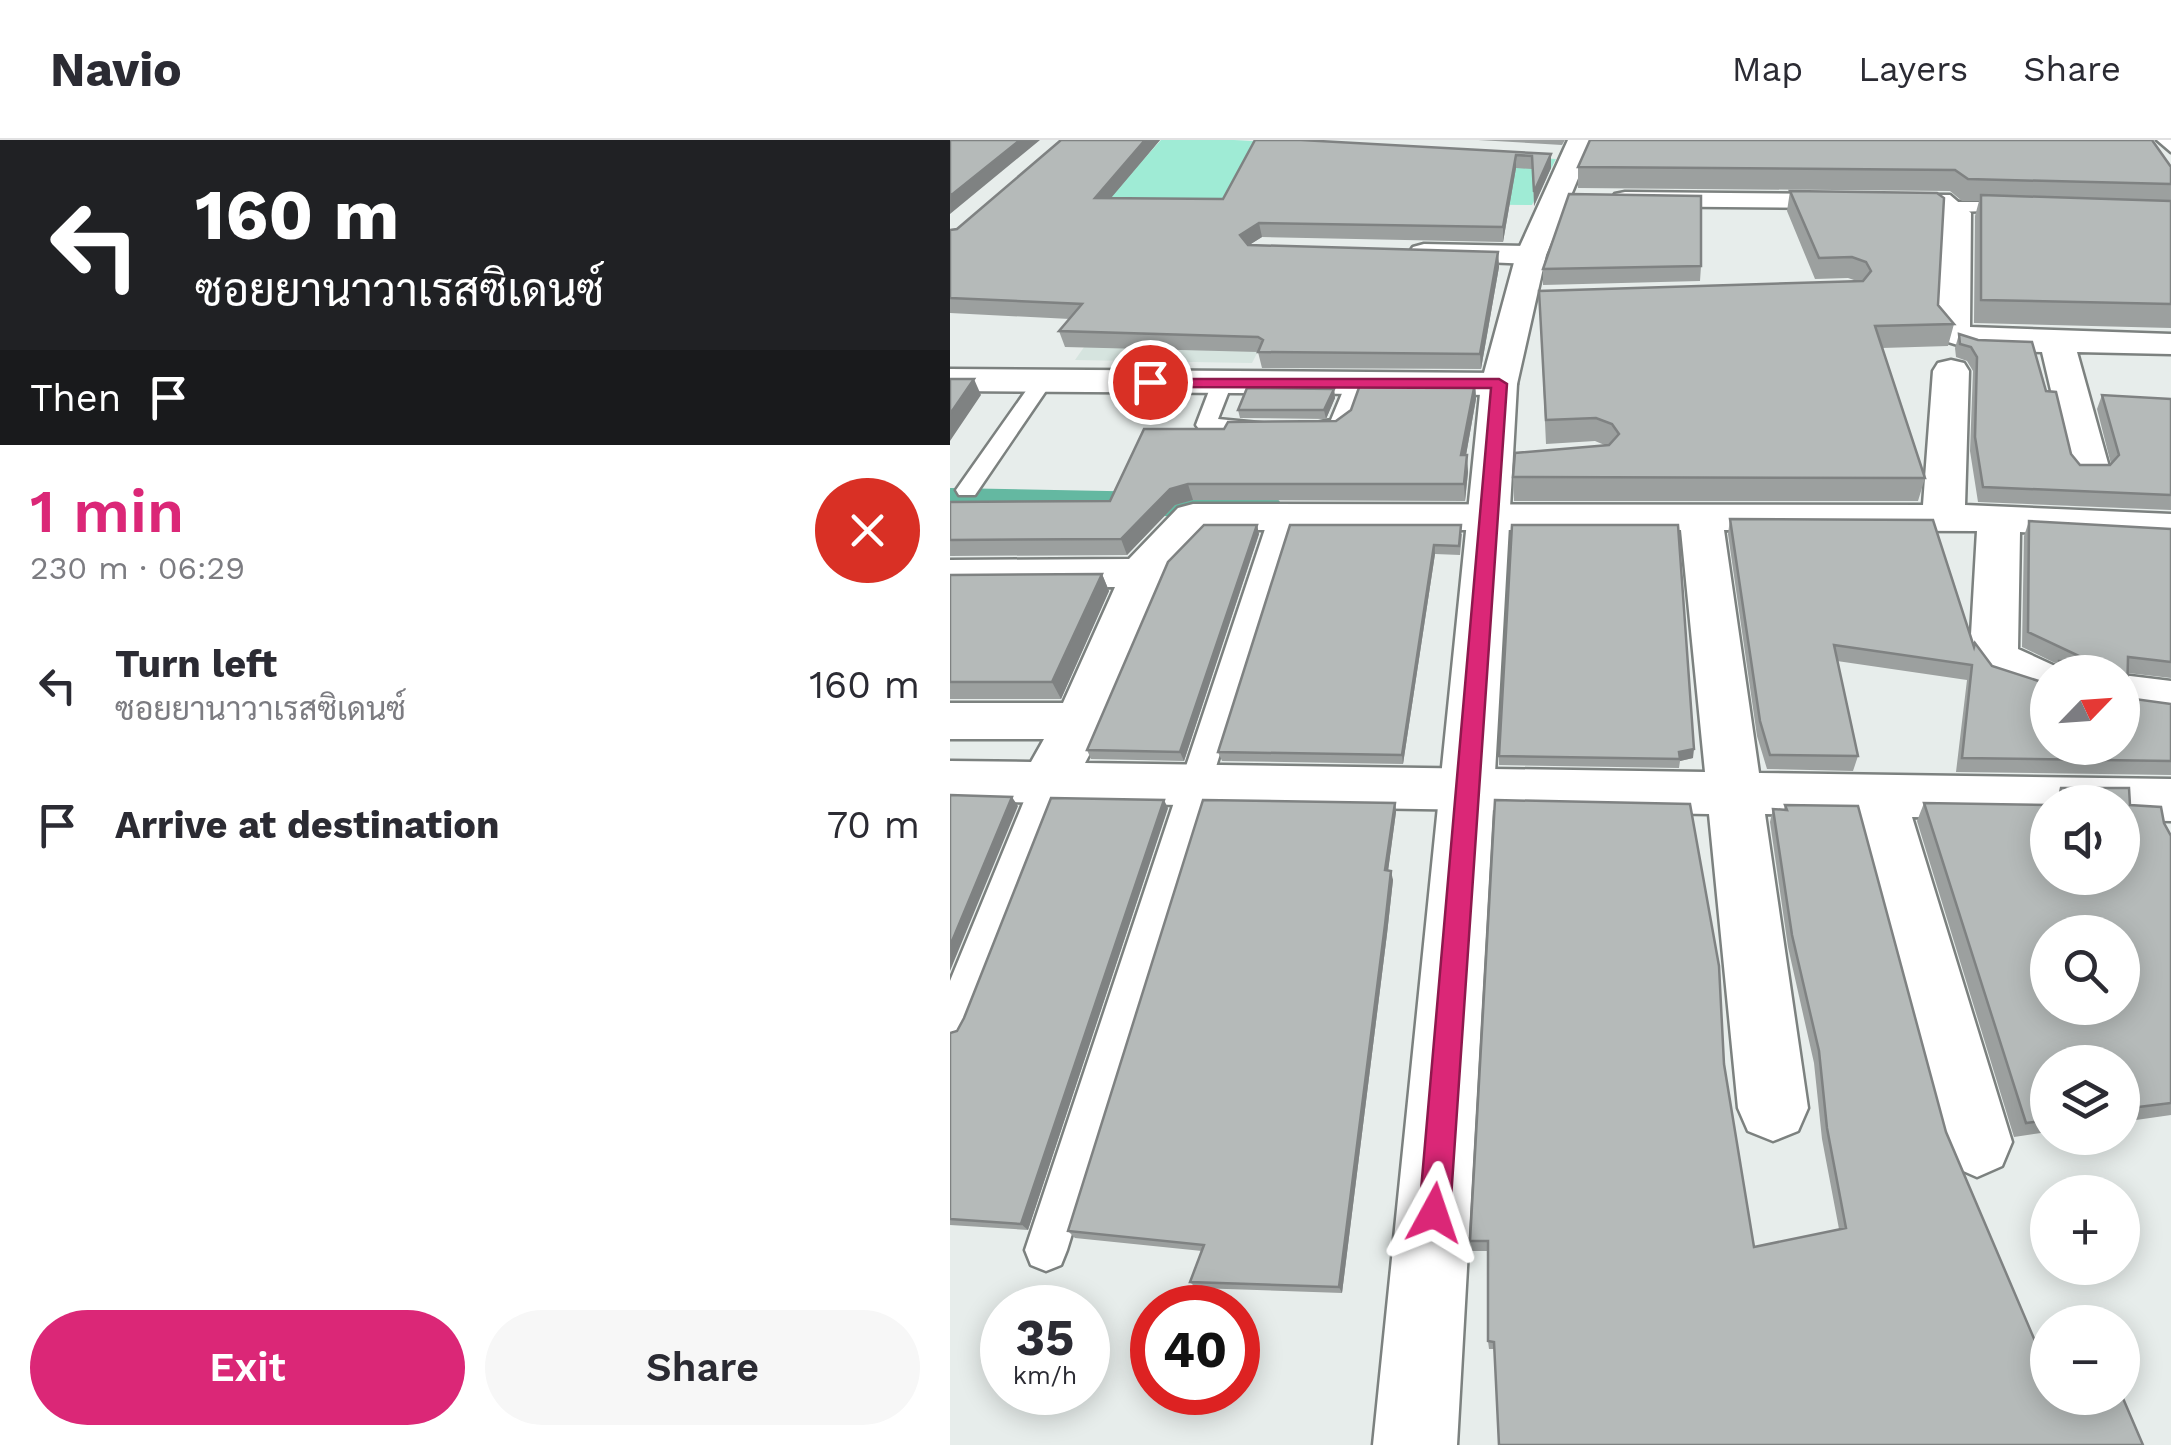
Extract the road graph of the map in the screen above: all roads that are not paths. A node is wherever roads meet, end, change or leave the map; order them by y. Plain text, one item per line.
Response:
1 (2164, 140) edge
2 (2171, 148) edge
3 (1575, 156) edge
4 (1954, 206) junction
5 (2041, 207) edge
6 (1396, 252) edge
7 (1537, 284) junction
8 (2057, 342) junction
9 (2171, 344) edge
10 (1951, 371) dead end
11 (950, 380) edge
12 (1042, 382) junction
13 (1222, 383) junction
14 (1355, 383) junction
15 (1499, 384) junction
16 (2088, 467) edge
17 (967, 490) dead end
18 (1492, 516) junction
19 (1701, 516) junction
20 (1943, 517) junction
21 (1281, 518) junction
22 (1998, 518) junction
23 (2171, 527) edge
24 (1144, 573) junction
25 (950, 574) edge
26 (2030, 674) edge
27 (2140, 695) edge
28 (2171, 699) edge
29 (950, 721) edge
30 (1081, 721) junction
31 (950, 781) edge
32 (1046, 784) junction
33 (1192, 786) junction
34 (1468, 788) junction
35 (1732, 790) junction
36 (1877, 792) junction
37 (2171, 800) edge
38 (950, 1024) edge
39 (1773, 1108) dead end
40 (1978, 1142) dead end
41 (1046, 1250) dead end
42 (1416, 1445) edge

1 - 2 lane
3 - 4 street
3 - 7 street
4 - 5 lane
4 - 8 street
6 - 7 street
7 - 15 street
8 - 9 street
8 - 16 street
10 - 20 street
11 - 12 street
12 - 13 street
12 - 17 lane
13 - 14 street
13 - 14 lane
14 - 15 street
15 - 18 street
18 - 19 street
18 - 21 street
18 - 34 street
19 - 20 street
19 - 35 street
20 - 22 street
21 - 24 street
21 - 33 lane
22 - 23 street
22 - 26 street
24 - 25 street
24 - 30 street
27 - 28 street
29 - 30 street
30 - 32 street
31 - 32 street
32 - 33 street
32 - 38 lane
33 - 34 street
33 - 41 lane
34 - 35 street
34 - 42 street
35 - 36 street
35 - 39 street
36 - 37 street
36 - 40 street

